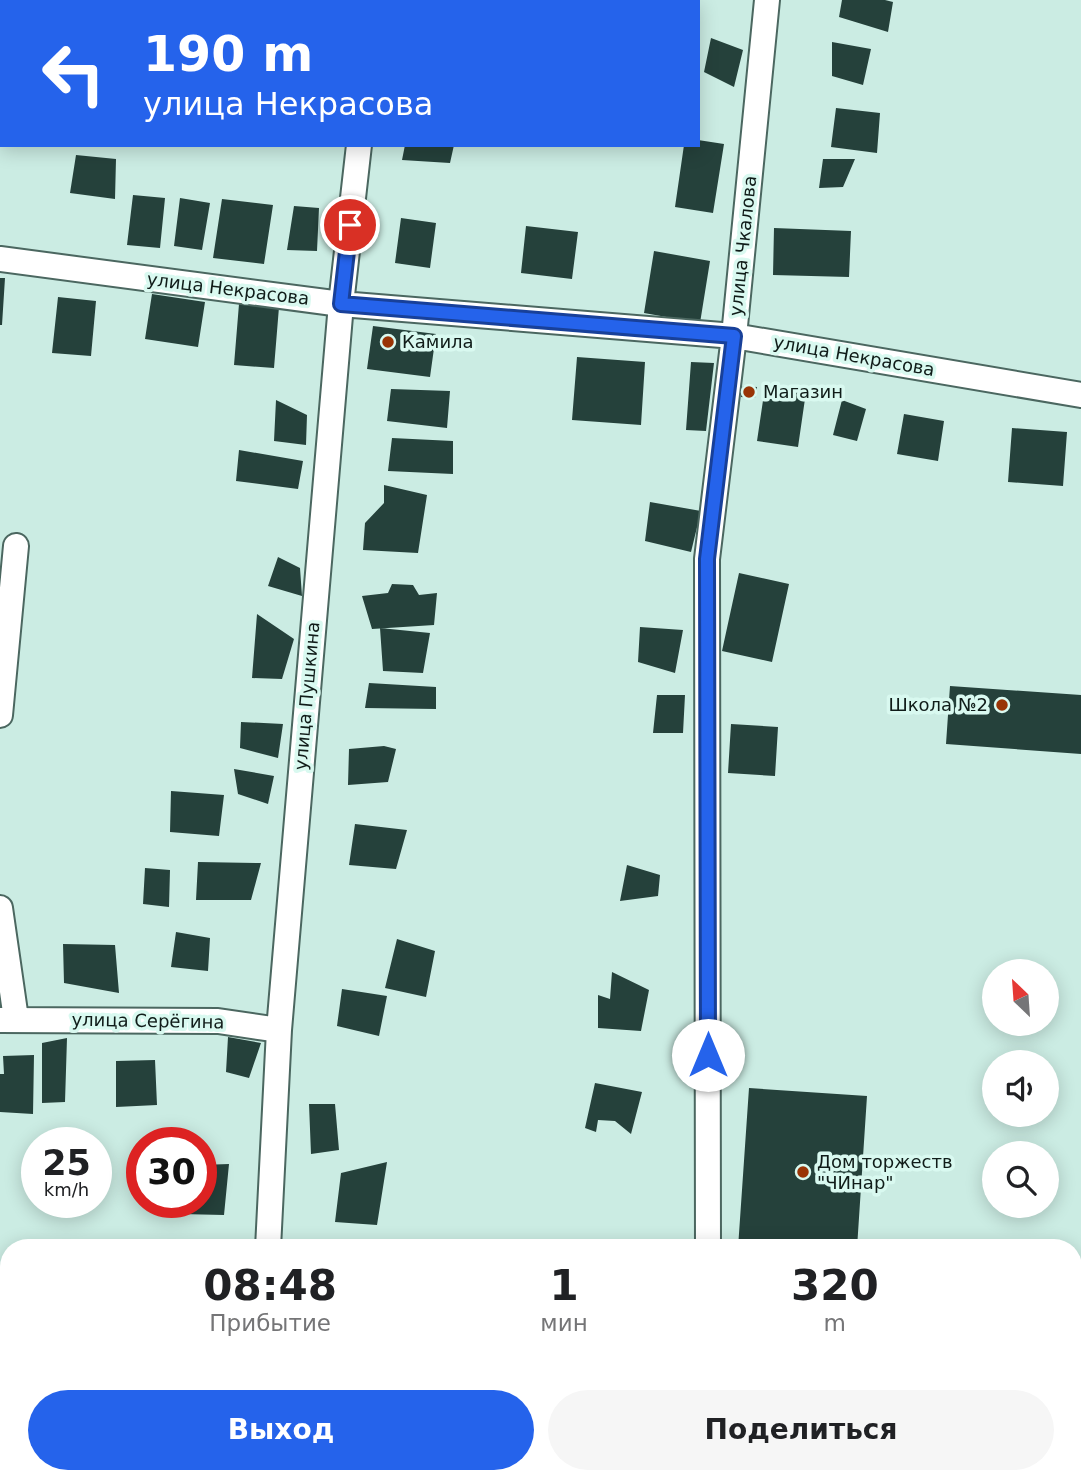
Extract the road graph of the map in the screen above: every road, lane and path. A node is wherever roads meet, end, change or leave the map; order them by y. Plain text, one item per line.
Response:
1 (767, 0) edge
2 (359, 147) edge
3 (0, 259) edge
4 (341, 304) junction
5 (734, 336) junction
6 (1081, 395) edge
7 (16, 546) dead end
8 (0, 715) edge
9 (0, 908) edge
10 (8, 1020) edge
11 (279, 1030) junction
12 (268, 1239) edge
13 (708, 1239) edge

1 - 5 street, улица Чкалова
2 - 4 street, улица Пушкина
3 - 4 street, улица Некрасова
4 - 5 street, улица Некрасова
4 - 11 street, улица Пушкина
5 - 6 street, улица Некрасова
5 - 13 street, улица Чкалова
7 - 8 street
9 - 10 street, улица Серёгина
10 - 11 street, улица Серёгина
11 - 12 street, улица Пушкина

